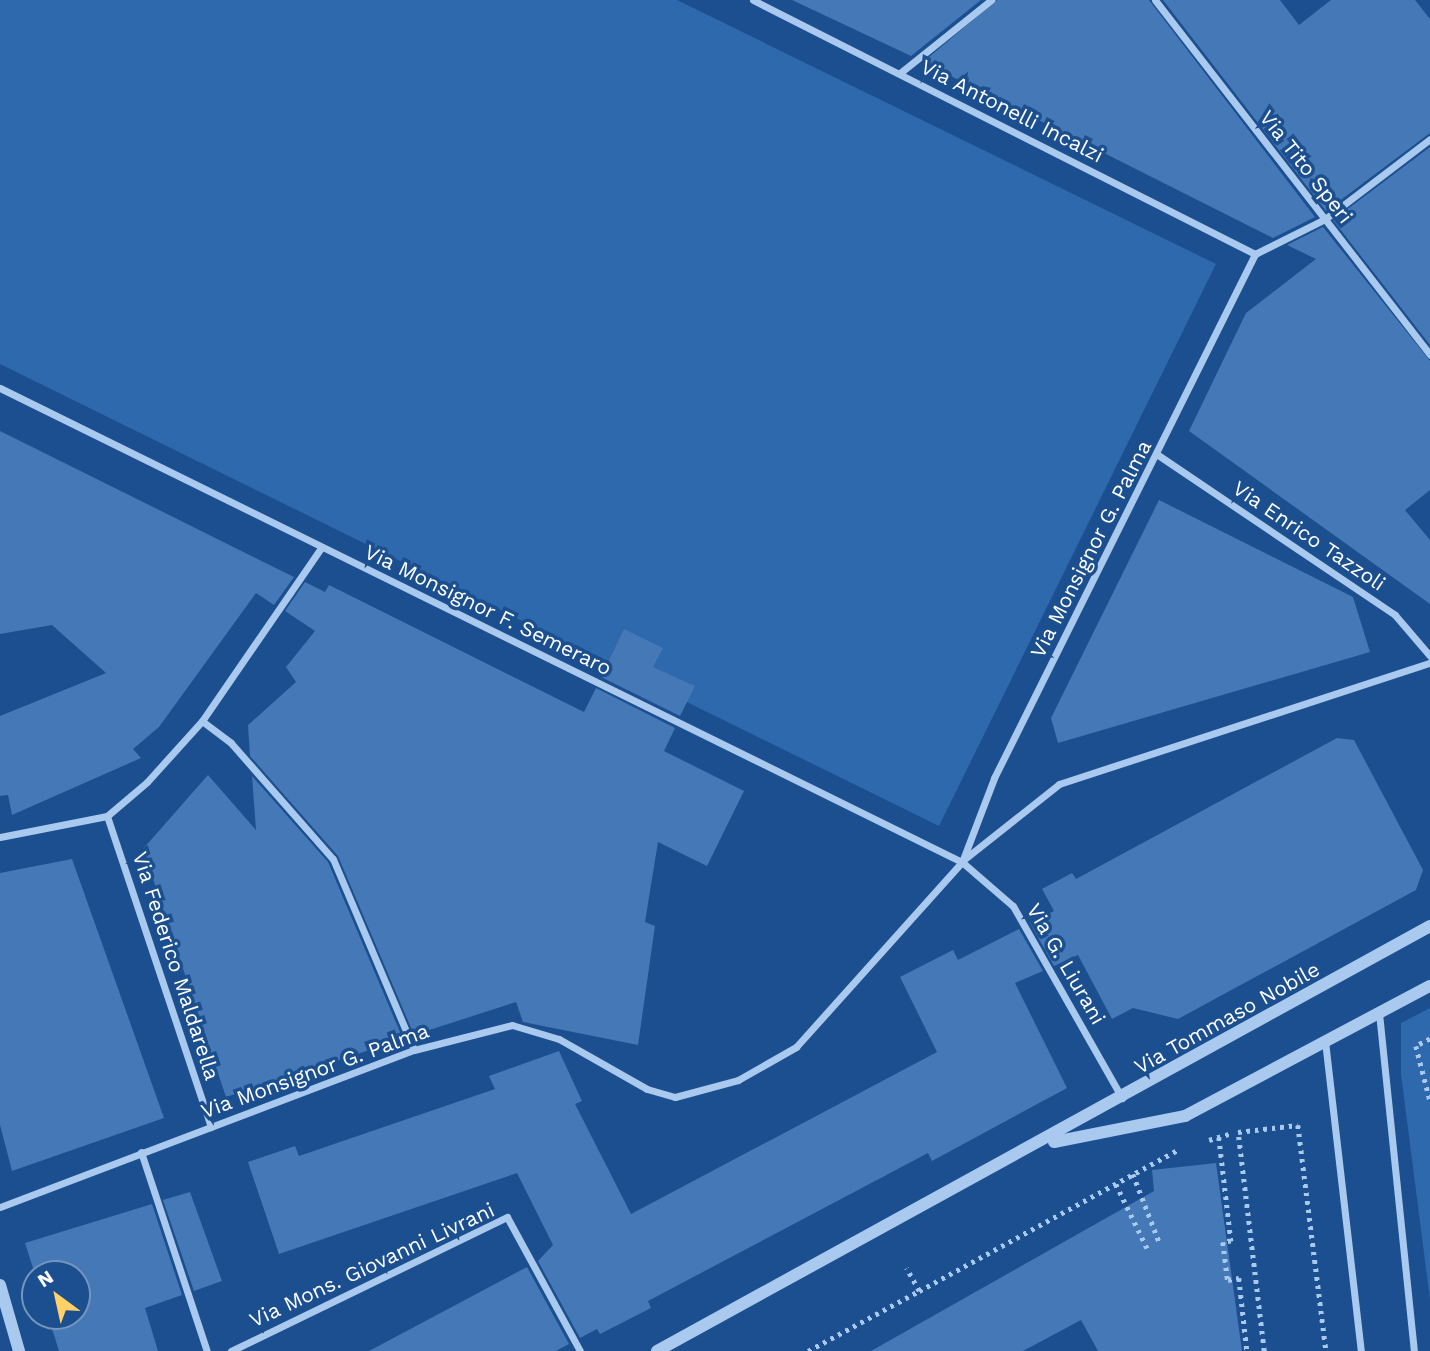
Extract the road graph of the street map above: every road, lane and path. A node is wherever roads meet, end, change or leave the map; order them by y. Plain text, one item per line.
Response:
1 (753, 0) edge
2 (990, 0) edge
3 (1155, 0) edge
4 (900, 73) junction
5 (1430, 139) edge
6 (1325, 219) junction
7 (1255, 254) junction
8 (1430, 355) edge
9 (0, 387) edge
10 (1158, 456) junction
11 (321, 548) junction
12 (1430, 656) edge
13 (1430, 663) edge
14 (202, 721) junction
15 (107, 816) junction
16 (0, 837) edge
17 (962, 862) junction
18 (1430, 926) edge
19 (1430, 986) edge
20 (1379, 1013) junction
21 (1430, 1039) edge
22 (1325, 1040) junction
23 (414, 1050) junction
24 (1123, 1099) junction
25 (1430, 1099) edge
26 (211, 1127) junction
27 (1238, 1132) junction
28 (1219, 1137) dead end
29 (1196, 1140) dead end
30 (1044, 1144) junction
31 (1185, 1146) dead end
32 (141, 1152) junction
33 (1133, 1174) junction
34 (1116, 1184) junction
35 (0, 1207) edge
36 (1160, 1244) dead end
37 (1148, 1250) dead end
38 (906, 1268) dead end
39 (0, 1285) edge
40 (919, 1291) junction
41 (19, 1351) edge
42 (207, 1351) edge
43 (231, 1351) edge
44 (580, 1351) edge
45 (657, 1351) edge
46 (808, 1351) edge
47 (1247, 1351) edge
48 (1264, 1351) edge
49 (1326, 1351) edge
50 (1360, 1351) edge
51 (1414, 1351) edge

1 - 4 street, Via Antonelli Incalzi
2 - 4 street
3 - 6 street, Via Tito Speri
4 - 7 street, Via Antonelli Incalzi
5 - 6 street
6 - 7 street
6 - 8 street, Via Tito Speri
7 - 10 street, Via Monsignor G. Palma
9 - 11 street, Via Monsignor F. Semeraro
10 - 12 street, Via Enrico Tazzoli
10 - 17 street, Via Monsignor G. Palma
11 - 14 street
11 - 17 street, Via Monsignor F. Semeraro
13 - 17 street, Via Monsignor G. Palma
14 - 15 street
14 - 23 street
15 - 16 street
15 - 26 street, Via Federico Maldarella
17 - 23 street, Via Monsignor G. Palma
17 - 24 street, Via G. Liurani
18 - 24 street, Via Tommaso Nobile
19 - 20 street, Via Tommaso Nobile
20 - 22 street, Via Tommaso Nobile
20 - 51 street
21 - 25 path
22 - 30 street, Via Tommaso Nobile
22 - 50 street
23 - 26 street, Via Monsignor G. Palma
24 - 30 street, Via Tommaso Nobile
26 - 32 street, Via Monsignor G. Palma
27 - 29 path
27 - 48 path
27 - 49 path
28 - 47 path
30 - 45 street, Via Tommaso Nobile
31 - 33 path
32 - 35 street, Via Monsignor G. Palma
32 - 42 street
33 - 34 path
33 - 36 path
34 - 37 path
34 - 40 path
38 - 40 path
39 - 41 street
40 - 46 path
43 - 44 street, Via Mons. Giovanni Livrani

